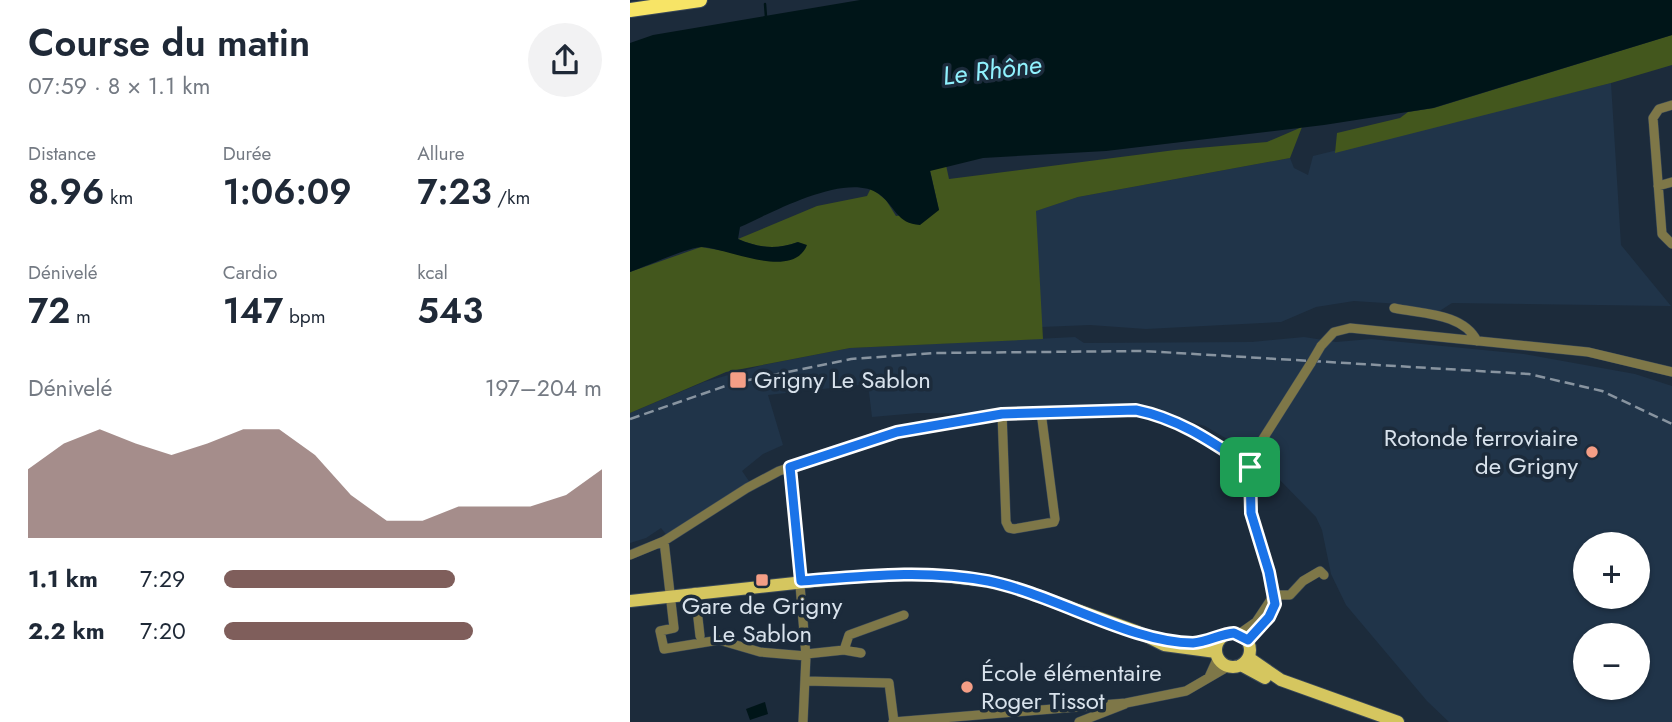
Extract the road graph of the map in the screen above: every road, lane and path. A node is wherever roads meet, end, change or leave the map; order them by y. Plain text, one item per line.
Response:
1 (700, 0) edge
2 (630, 10) edge
3 (1672, 105) edge
4 (1672, 181) edge
5 (1658, 186) junction
6 (1672, 244) edge
7 (1394, 308) dead end
8 (1477, 341) junction
9 (1672, 372) edge
10 (1041, 412) junction
11 (1002, 414) junction
12 (790, 467) junction
13 (1250, 467) junction
14 (664, 541) junction
15 (630, 555) edge
16 (1324, 575) dead end
17 (801, 581) junction
18 (695, 592) junction
19 (669, 595) junction
20 (1274, 595) junction
21 (630, 601) edge
22 (904, 615) dead end
23 (1138, 632) junction
24 (700, 636) dead end
25 (1243, 637) junction
26 (1221, 638) junction
27 (844, 650) junction
28 (861, 653) dead end
29 (1217, 654) junction
30 (806, 655) junction
31 (1240, 663) junction
32 (1208, 678) junction
33 (805, 681) junction
34 (1126, 703) junction
35 (803, 722) edge
36 (894, 722) edge
37 (1079, 722) edge
38 (1384, 722) edge
39 (1398, 722) edge

1 - 2 highway
3 - 5 street
4 - 5 street
5 - 6 street
7 - 8 street
8 - 9 street
8 - 13 street, bridge
10 - 11 street
10 - 11 street
10 - 13 street
11 - 12 street
12 - 14 street
12 - 17 street
13 - 20 street
14 - 15 street
14 - 19 street
16 - 20 street
17 - 18 main road
17 - 23 main road
17 - 30 street
18 - 19 main road
18 - 24 street
19 - 21 main road
19 - 30 street
20 - 25 street
22 - 27 street
23 - 26 main road
23 - 29 main road
25 - 26 main road
25 - 31 main road
26 - 29 main road
27 - 28 street
27 - 30 street
29 - 31 main road
29 - 32 street
30 - 33 street
31 - 32 street
31 - 38 main road
31 - 39 main road
32 - 34 street
33 - 35 street
33 - 36 street
34 - 36 street
34 - 37 street

